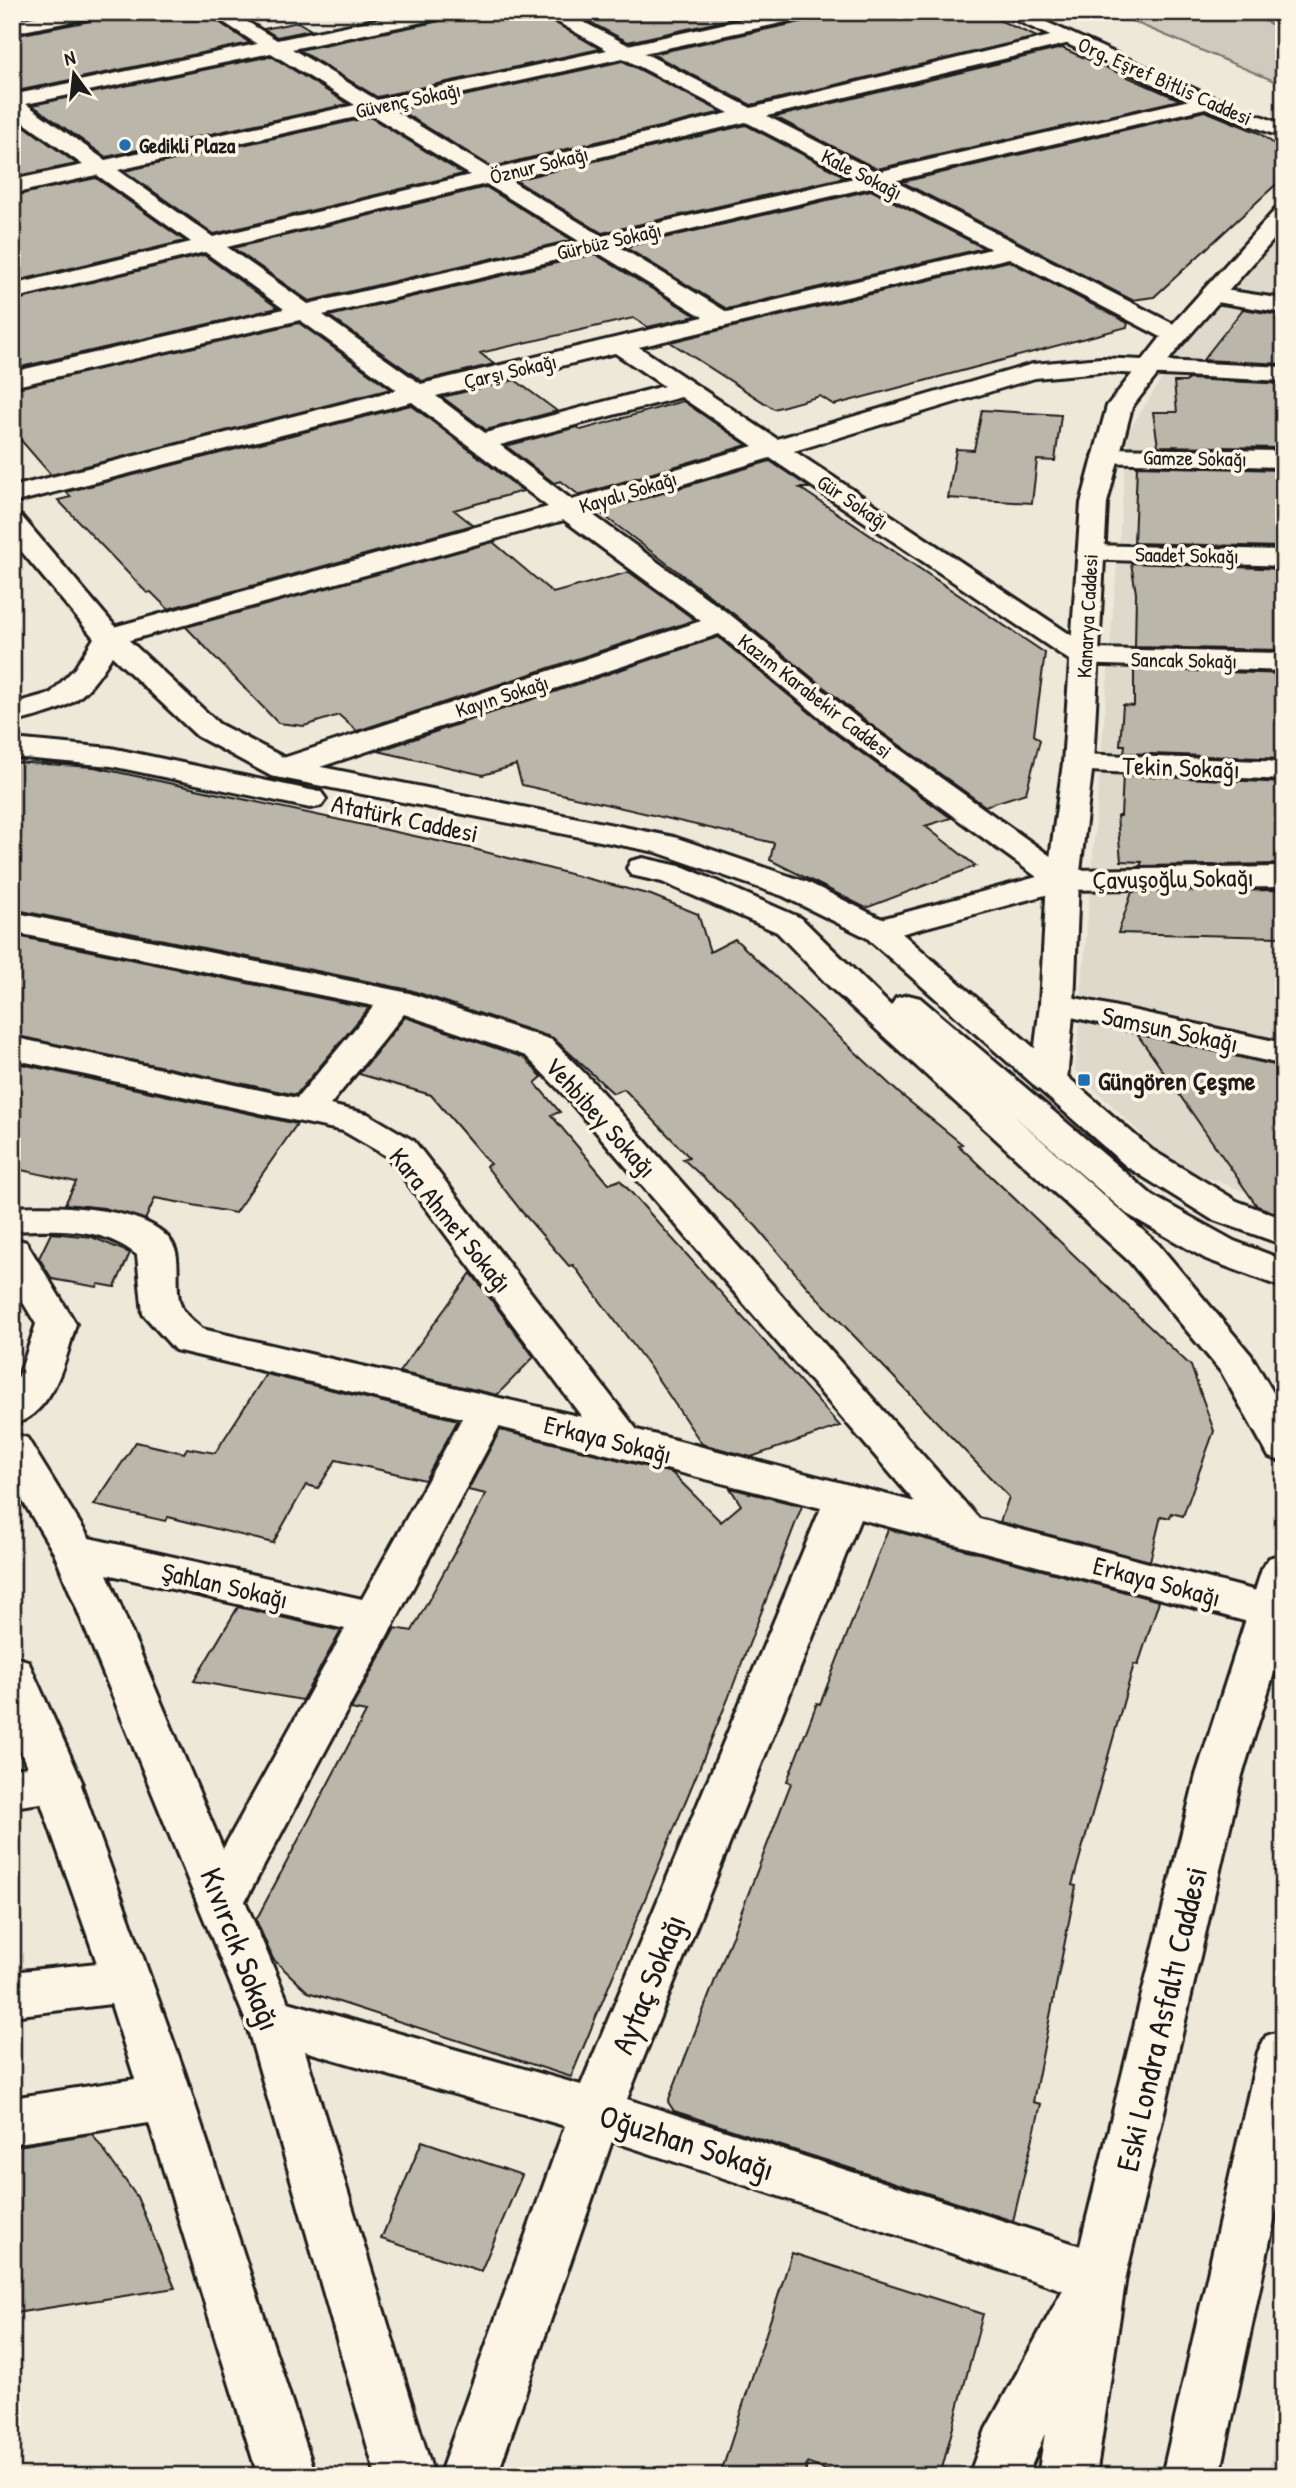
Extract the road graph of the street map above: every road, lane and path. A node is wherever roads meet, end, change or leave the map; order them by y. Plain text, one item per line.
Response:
1 (90, 12) edge
2 (217, 12) edge
3 (442, 12) edge
4 (549, 12) edge
5 (731, 12) edge
6 (804, 12) edge
7 (1007, 12) edge
8 (1052, 12) edge
9 (1267, 12) edge
10 (1284, 20) edge
11 (753, 23) junction
12 (12, 27) edge
13 (1066, 38) junction
14 (274, 47) junction
15 (1135, 47) dead end
16 (625, 51) junction
17 (1207, 102) junction
18 (12, 103) edge
19 (373, 107) junction
20 (748, 115) junction
21 (1284, 132) edge
22 (101, 167) junction
23 (488, 177) junction
24 (873, 180) junction
25 (12, 187) edge
26 (1284, 214) edge
27 (598, 244) junction
28 (209, 245) junction
29 (1009, 251) junction
30 (12, 292) edge
31 (1211, 295) junction
32 (1284, 306) edge
33 (304, 312) junction
34 (724, 320) junction
35 (1176, 335) junction
36 (621, 346) junction
37 (1150, 369) junction
38 (1284, 374) edge
39 (12, 380) edge
40 (684, 389) junction
41 (417, 393) junction
42 (478, 443) junction
43 (774, 448) junction
44 (1106, 456) junction
45 (1284, 459) edge
46 (12, 495) edge
47 (568, 510) junction
48 (12, 523) edge
49 (1091, 553) junction
50 (1284, 558) edge
51 (723, 623) junction
52 (109, 637) junction
53 (1085, 657) junction
54 (1284, 662) edge
55 (12, 714) edge
56 (12, 748) edge
57 (1078, 763) junction
58 (282, 769) junction
59 (1284, 771) edge
60 (1284, 877) edge
61 (1063, 880) junction
62 (12, 922) edge
63 (789, 925) junction
64 (878, 930) junction
65 (397, 1000) junction
66 (1057, 1004) junction
67 (12, 1048) edge
68 (1284, 1054) edge
69 (1049, 1080) junction
70 (306, 1111) junction
71 (12, 1219) edge
72 (1284, 1233) edge
73 (12, 1251) edge
74 (1284, 1275) edge
75 (487, 1410) junction
76 (12, 1411) edge
77 (623, 1441) junction
78 (1284, 1447) edge
79 (12, 1448) edge
80 (846, 1500) junction
81 (965, 1531) junction
82 (75, 1550) junction
83 (1277, 1590) edge
84 (374, 1619) junction
85 (12, 1673) edge
86 (35, 1785) edge
87 (222, 1897) junction
88 (128, 1981) junction
89 (12, 1994) edge
90 (270, 2019) junction
91 (1284, 2052) edge
92 (165, 2098) junction
93 (596, 2112) junction
94 (12, 2121) edge
95 (1099, 2276) junction
96 (287, 2476) edge
97 (405, 2476) edge
98 (468, 2476) edge
99 (998, 2476) edge
100 (1067, 2476) edge
101 (1191, 2476) edge

1 - 12 street
2 - 14 street
3 - 14 street
4 - 16 street, Kale Sokağı
5 - 11 street
6 - 11 street, Güvenç Sokağı
7 - 13 street, Org. Eşref Bitlis Caddesi
8 - 15 street, Org. Eşref Bitlis Caddesi
9 - 10 lane
11 - 16 street, Güvenç Sokağı
13 - 17 street, Org. Eşref Bitlis Caddesi
13 - 20 street, Öznur Sokağı
14 - 18 street
14 - 19 street
16 - 19 street, Güvenç Sokağı
16 - 20 street, Kale Sokağı
17 - 21 street, Org. Eşref Bitlis Caddesi
17 - 24 street, Gürbüz Sokağı
18 - 22 street, Kazım Karabekir Caddesi
19 - 22 street, Güvenç Sokağı
19 - 23 street
20 - 23 street, Öznur Sokağı
20 - 24 street, Kale Sokağı
22 - 25 street, Güvenç Sokağı
22 - 28 street, Kazım Karabekir Caddesi
23 - 27 street
23 - 28 street, Öznur Sokağı
24 - 27 street, Gürbüz Sokağı
24 - 29 street, Kale Sokağı
26 - 31 street, Kanarya Caddesi
27 - 33 street, Gürbüz Sokağı
27 - 34 street
28 - 30 street, Öznur Sokağı
28 - 33 street, Kazım Karabekir Caddesi
29 - 34 street, Çarşı Sokağı
29 - 35 street, Kale Sokağı
31 - 32 street
31 - 35 street, Kanarya Caddesi
33 - 39 street, Gürbüz Sokağı
33 - 41 street, Kazım Karabekir Caddesi
34 - 36 street, Çarşı Sokağı
35 - 37 street, Kanarya Caddesi
36 - 40 street, Gür Sokağı
36 - 41 street, Çarşı Sokağı
37 - 38 street, Kayalı Sokağı
37 - 43 street, Kayalı Sokağı
37 - 44 street, Kanarya Caddesi
40 - 42 street
40 - 43 street, Gür Sokağı
41 - 42 street, Kazım Karabekir Caddesi
41 - 46 street, Çarşı Sokağı
42 - 47 street, Kazım Karabekir Caddesi
43 - 47 street, Kayalı Sokağı
43 - 53 street, Gür Sokağı
44 - 45 street, Gamze Sokağı
44 - 49 street, Kanarya Caddesi
47 - 51 street, Kazım Karabekir Caddesi
47 - 52 street, Kayalı Sokağı
48 - 52 street, Atatürk Caddesi
49 - 50 street, Saadet Sokağı
49 - 53 street, Kanarya Caddesi
51 - 58 street, Kayın Sokağı
51 - 61 street, Kazım Karabekir Caddesi
52 - 55 street
52 - 58 street, Atatürk Caddesi
53 - 54 street, Sancak Sokağı
53 - 57 street, Kanarya Caddesi
56 - 63 street, Atatürk Caddesi
57 - 59 street, Tekin Sokağı
57 - 61 street, Kanarya Caddesi
58 - 64 street, Atatürk Caddesi
60 - 61 street, Çavuşoğlu Sokağı
61 - 64 street, Çavuşoğlu Sokağı
61 - 66 street, Kanarya Caddesi
62 - 65 street, Vehbibey Sokağı
63 - 74 street, Atatürk Caddesi
63 - 78 street
64 - 69 street, Atatürk Caddesi
65 - 70 street
65 - 81 street, Vehbibey Sokağı
66 - 68 street, Samsun Sokağı
66 - 69 street, Kanarya Caddesi
67 - 70 street, Kara Ahmet Sokağı
69 - 72 street, Atatürk Caddesi
70 - 77 street, Kara Ahmet Sokağı
71 - 75 street, Erkaya Sokağı
73 - 76 street
75 - 77 street, Erkaya Sokağı
75 - 84 street
77 - 80 street, Erkaya Sokağı
79 - 82 street, Kıvırcık Sokağı
80 - 81 street, Erkaya Sokağı
80 - 93 street, Aytaç Sokağı
81 - 83 street, Erkaya Sokağı
82 - 84 street, Şahlan Sokağı
82 - 87 street, Kıvırcık Sokağı
83 - 95 street, Eski Londra Asfaltı Caddesi
84 - 87 street
85 - 86 street
86 - 88 street
87 - 90 street, Kıvırcık Sokağı
88 - 89 street
88 - 92 street
90 - 93 street, Oğuzhan Sokağı
90 - 97 street, Kıvırcık Sokağı
91 - 101 street
92 - 94 street
92 - 96 street
93 - 95 street, Oğuzhan Sokağı
93 - 98 street, Aytaç Sokağı
95 - 99 street
95 - 100 street, Eski Londra Asfaltı Caddesi

